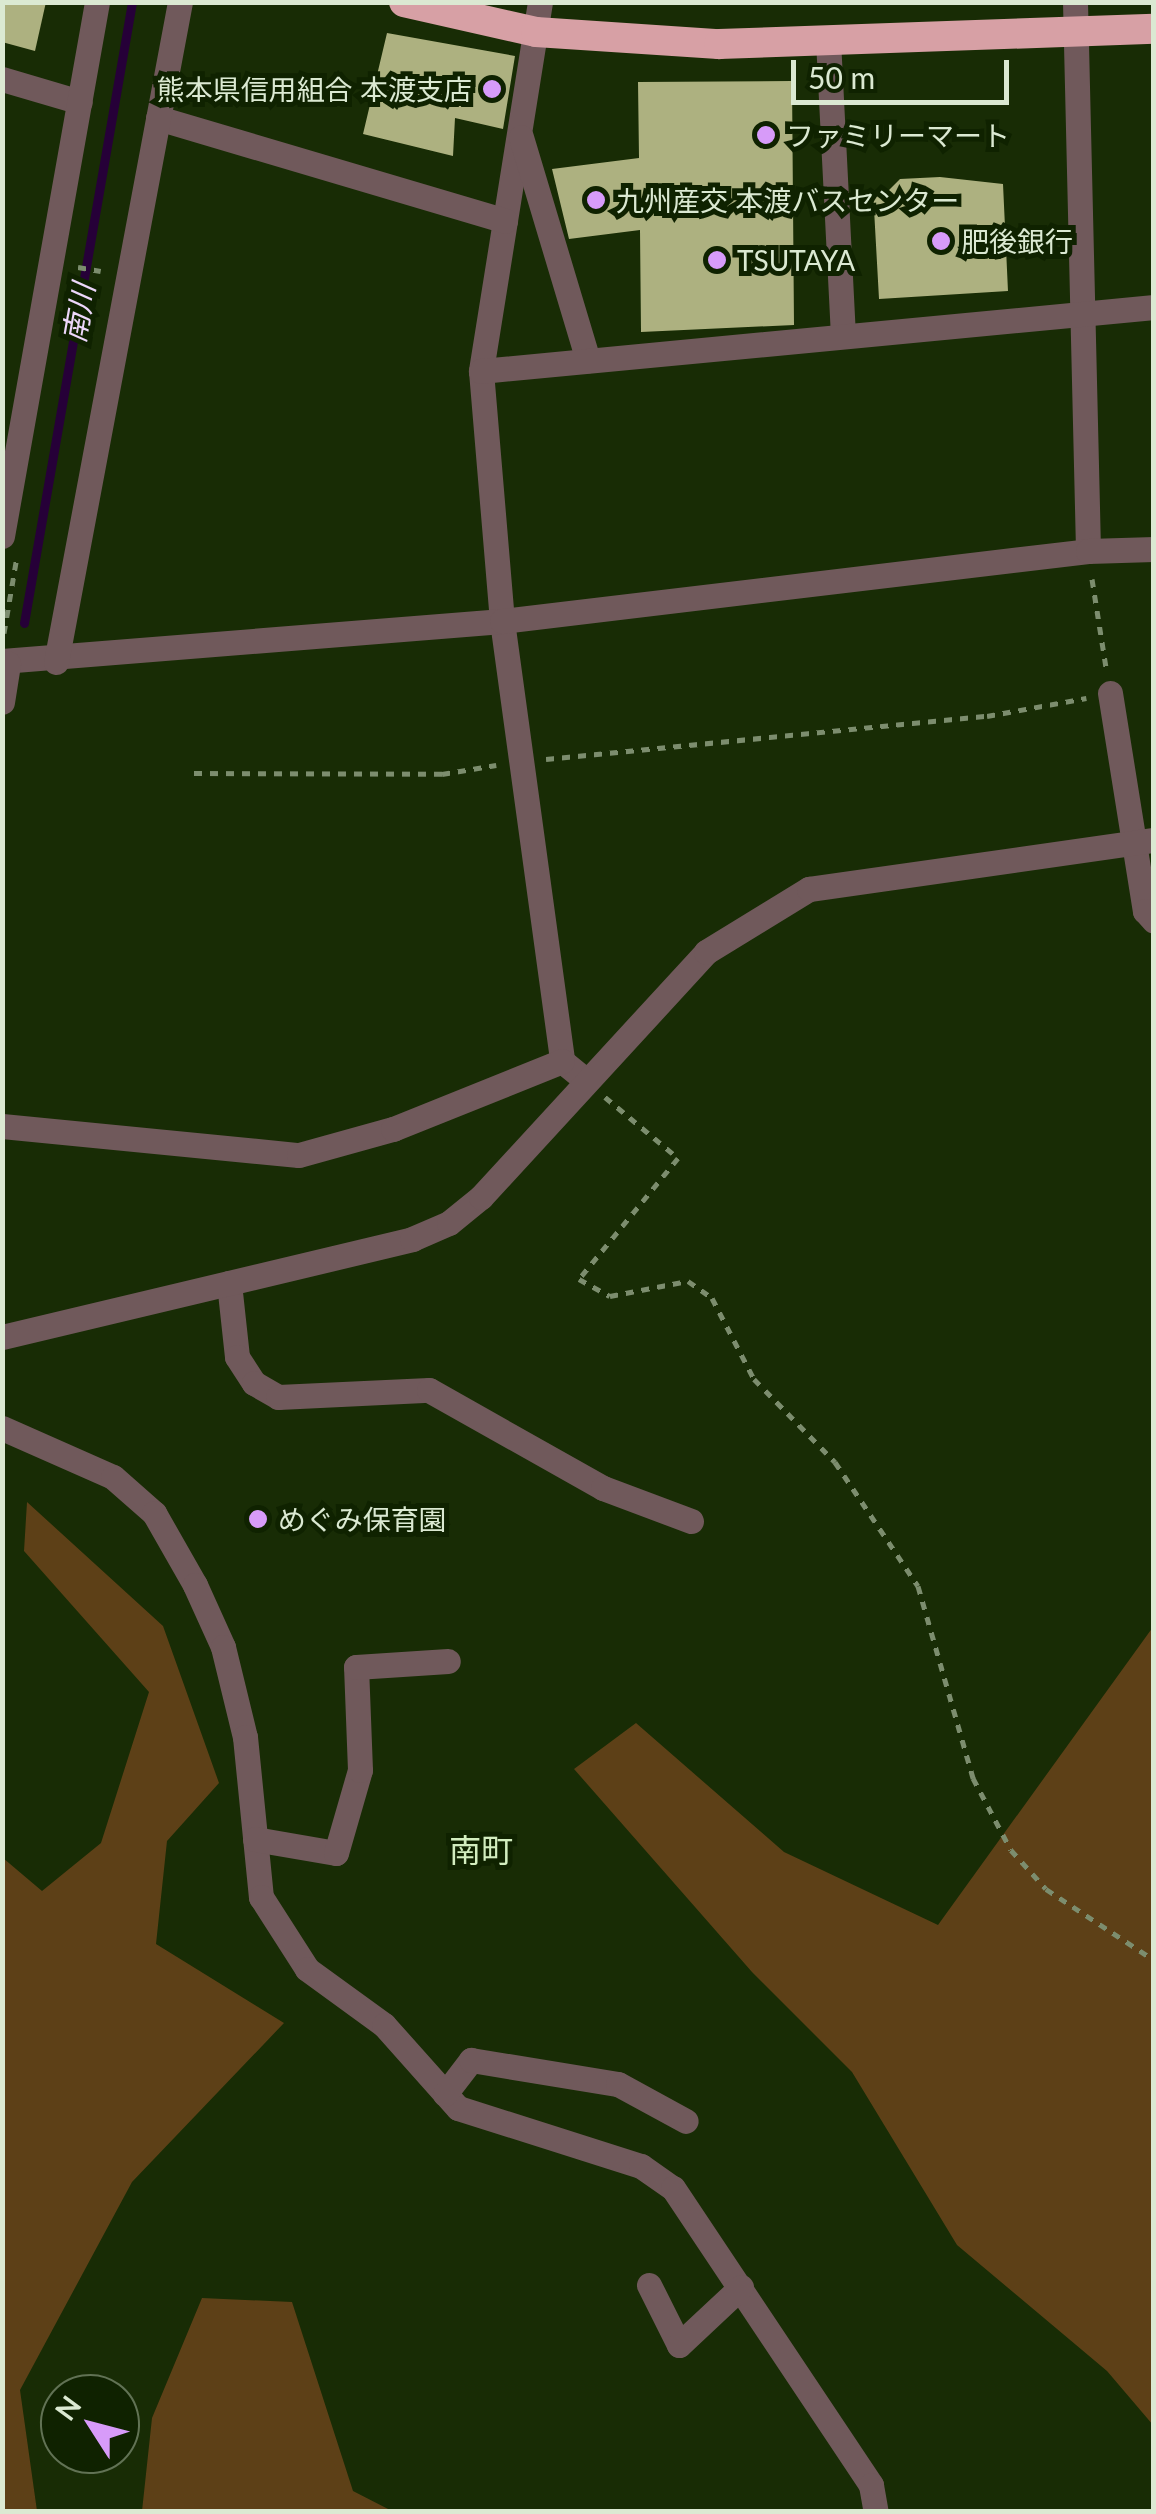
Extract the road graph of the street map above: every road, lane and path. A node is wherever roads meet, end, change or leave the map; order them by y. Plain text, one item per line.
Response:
1 (97, 2) edge
2 (180, 2) edge
3 (404, 2) edge
4 (538, 17) edge
5 (1075, 17) edge
6 (1154, 29) edge
7 (828, 40) junction
8 (2, 79) edge
9 (80, 102) junction
10 (158, 118) junction
11 (520, 132) junction
12 (505, 220) junction
13 (70, 266) dead end
14 (105, 272) dead end
15 (1154, 306) edge
16 (1079, 313) junction
17 (843, 336) junction
18 (588, 360) junction
19 (482, 371) junction
20 (2, 536) edge
21 (1154, 549) edge
22 (1088, 551) junction
23 (502, 621) junction
24 (5, 662) edge
25 (56, 662) junction
26 (1110, 693) junction
27 (2, 702) edge
28 (521, 762) junction
29 (194, 773) dead end
30 (1143, 842) edge
31 (1154, 921) edge
32 (562, 1061) junction
33 (584, 1079) junction
34 (2, 1126) edge
35 (229, 1283) junction
36 (2, 1337) edge
37 (2, 1428) edge
38 (691, 1521) dead end
39 (448, 1661) dead end
40 (255, 1839) junction
41 (1154, 1960) edge
42 (445, 2094) junction
43 (686, 2121) dead end
44 (649, 2285) dead end
45 (741, 2288) junction
46 (876, 2512) edge

1 - 9 street
2 - 10 street
3 - 4 highway
4 - 7 highway
4 - 11 street
5 - 6 highway
5 - 7 highway
5 - 16 street
7 - 17 street
8 - 9 street
9 - 20 street
10 - 12 street
10 - 25 street
11 - 12 street
11 - 18 street
12 - 19 street
13 - 14 path
15 - 16 street
16 - 17 street
16 - 22 street
17 - 18 street
18 - 19 street
19 - 23 street
21 - 22 street
22 - 23 street
22 - 26 path
23 - 25 street
23 - 28 street
24 - 25 street
24 - 27 street
26 - 28 path
26 - 30 street
28 - 29 path
28 - 32 street
30 - 31 street
30 - 33 street
32 - 33 street
32 - 34 street
33 - 35 street
33 - 41 path
35 - 36 street
35 - 38 street
37 - 40 street
39 - 40 street
40 - 42 street
42 - 43 street
42 - 45 street
44 - 45 street
45 - 46 street

